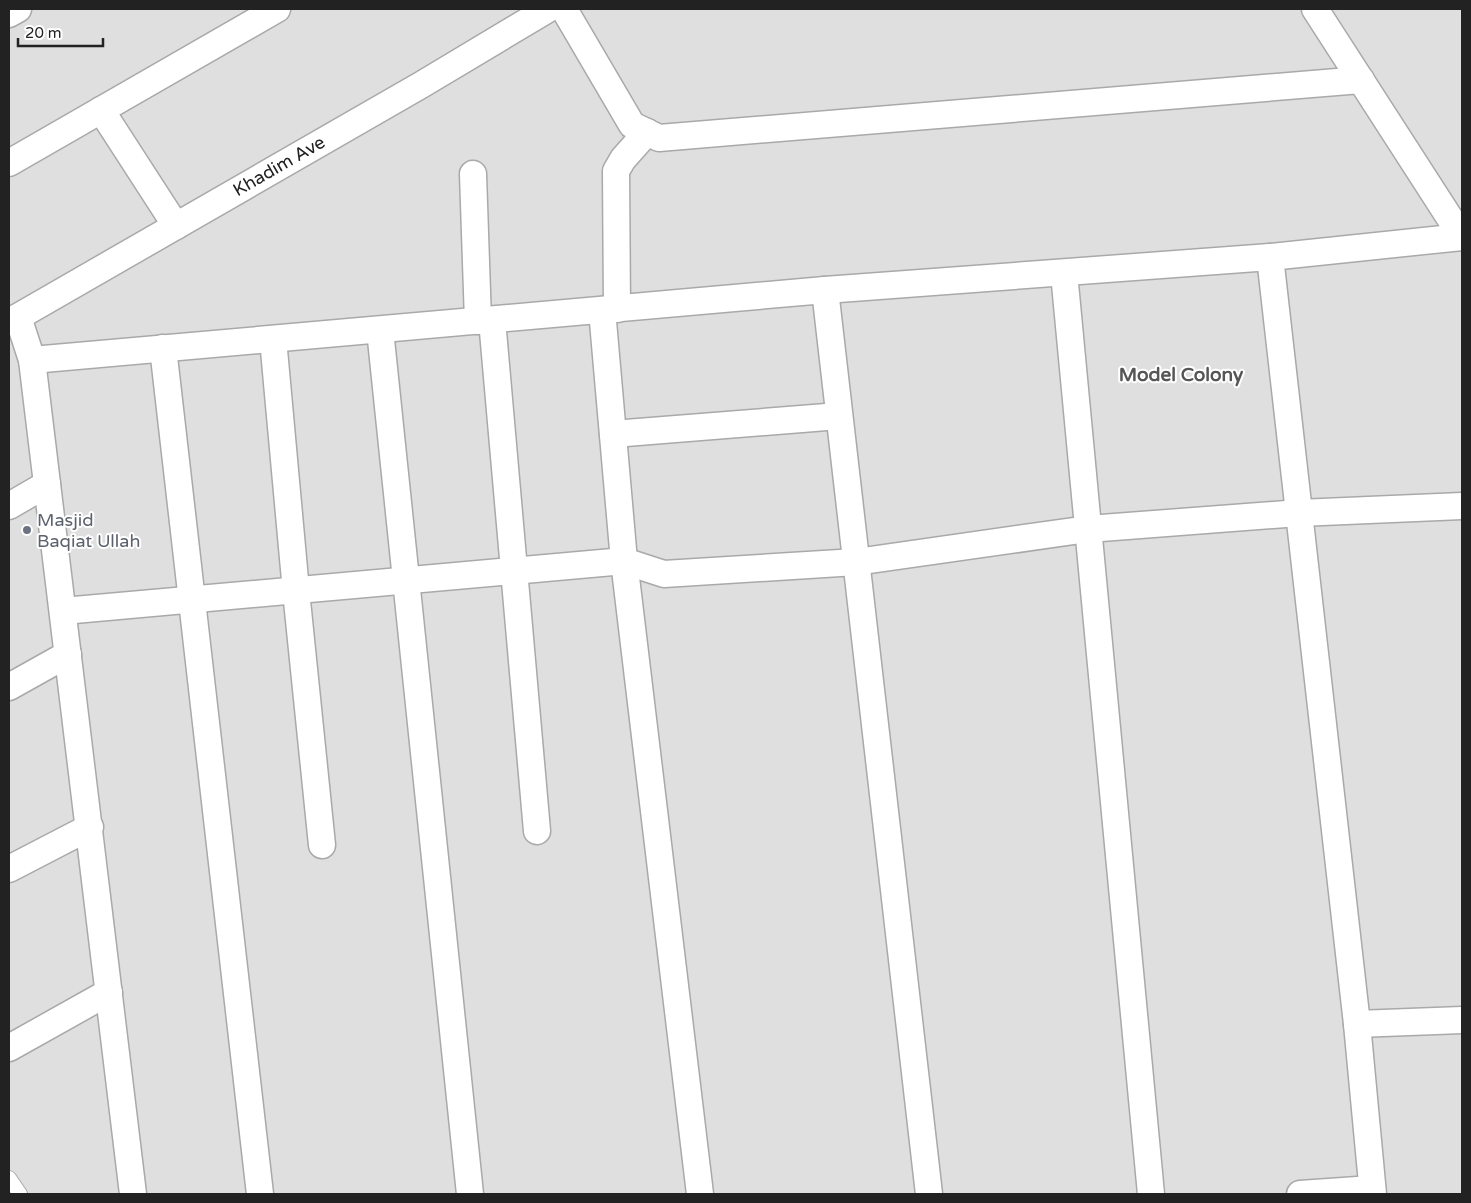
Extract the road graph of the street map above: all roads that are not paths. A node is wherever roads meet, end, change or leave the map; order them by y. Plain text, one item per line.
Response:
1 (18, 9) edge
2 (277, 9) edge
3 (548, 9) edge
4 (564, 9) edge
5 (1315, 9) edge
6 (9, 14) edge
7 (1360, 80) junction
8 (102, 110) junction
9 (647, 132) junction
10 (9, 164) edge
11 (473, 174) dead end
12 (176, 226) junction
13 (1462, 237) edge
14 (1270, 257) junction
15 (1064, 273) junction
16 (825, 290) junction
17 (610, 310) junction
18 (14, 319) edge
19 (485, 320) junction
20 (380, 330) junction
21 (273, 339) junction
22 (163, 348) junction
23 (32, 360) junction
24 (839, 416) junction
25 (613, 434) junction
26 (47, 484) junction
27 (9, 506) edge
28 (1462, 506) edge
29 (1299, 513) junction
30 (1088, 529) junction
31 (624, 561) junction
32 (856, 562) junction
33 (514, 571) junction
34 (407, 581) junction
35 (296, 591) junction
36 (191, 600) junction
37 (63, 611) junction
38 (68, 654) junction
39 (9, 687) edge
40 (90, 827) junction
41 (537, 831) dead end
42 (322, 845) dead end
43 (9, 869) edge
44 (109, 992) junction
45 (1462, 1020) edge
46 (1357, 1024) junction
47 (9, 1048) edge
48 (9, 1178) edge
49 (1373, 1191) edge
50 (20, 1194) edge
51 (133, 1194) edge
52 (260, 1194) edge
53 (470, 1194) edge
54 (700, 1194) edge
55 (929, 1194) edge
56 (1151, 1194) edge
57 (1300, 1194) edge

1 - 6 street
2 - 8 street
3 - 12 street, Khadim Ave
4 - 9 street
5 - 7 street
7 - 9 street
7 - 13 street
8 - 10 street
8 - 12 street
9 - 17 street
11 - 19 street
12 - 18 street, Khadim Ave
13 - 14 street
14 - 15 street
14 - 29 street
15 - 16 street
15 - 30 street
16 - 17 street
16 - 24 street
17 - 19 street
17 - 25 street
18 - 23 street
19 - 20 street
19 - 33 street
20 - 21 street
20 - 34 street
21 - 22 street
21 - 35 street
22 - 23 street
22 - 36 street
23 - 26 street
24 - 25 street
24 - 32 street
25 - 31 street
26 - 27 street
26 - 37 street
28 - 29 street
29 - 30 street
29 - 46 street
30 - 32 street
30 - 56 street
31 - 32 street
31 - 33 street
31 - 54 street
32 - 55 street
33 - 34 street
33 - 41 street
34 - 35 street
34 - 53 street
35 - 36 street
35 - 42 street
36 - 37 street
36 - 52 street
37 - 38 street
38 - 39 street
38 - 40 street
40 - 43 street
40 - 44 street
44 - 47 street
44 - 51 street
45 - 46 street
46 - 49 street
48 - 50 lane
49 - 57 street

